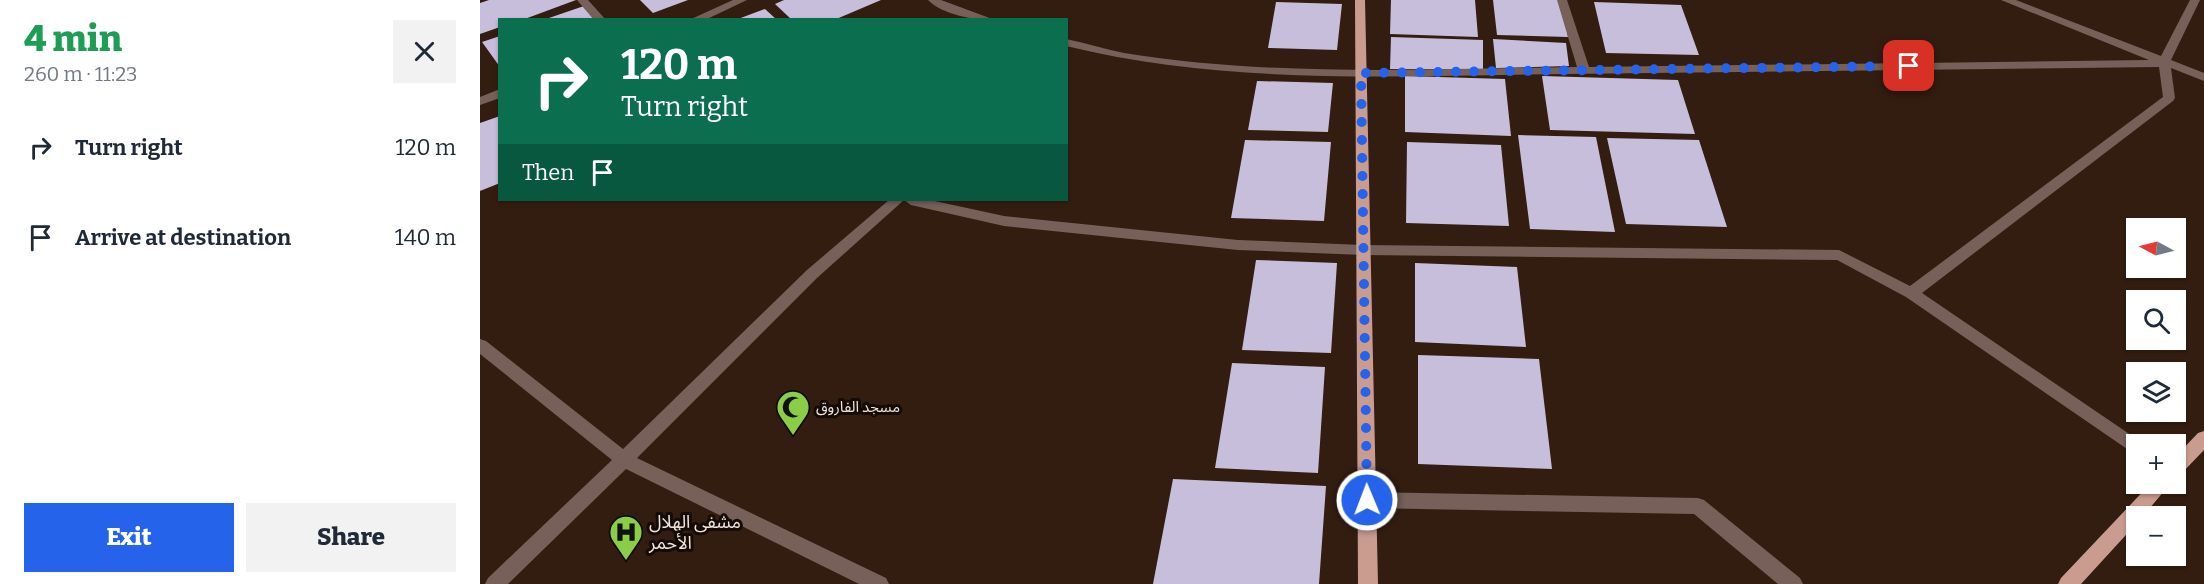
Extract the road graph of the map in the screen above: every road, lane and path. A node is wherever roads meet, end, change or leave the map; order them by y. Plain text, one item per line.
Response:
1 (582, 0) edge
2 (742, 0) edge
3 (933, 0) edge
4 (1360, 0) edge
5 (1562, 0) edge
6 (2006, 0) edge
7 (2195, 0) edge
8 (599, 18) edge
9 (699, 18) edge
10 (984, 18) edge
11 (1068, 42) edge
12 (2164, 63) junction
13 (1584, 70) junction
14 (1361, 73) junction
15 (2204, 77) edge
16 (498, 94) edge
17 (480, 100) edge
18 (896, 201) edge
19 (915, 201) edge
20 (1364, 250) junction
21 (1911, 293) junction
22 (480, 345) edge
23 (2204, 438) edge
24 (2126, 439) edge
25 (2186, 457) edge
26 (624, 460) junction
27 (2152, 494) edge
28 (1367, 500) junction
29 (495, 584) edge
30 (879, 584) edge
31 (1368, 584) edge
32 (1793, 584) edge
33 (2068, 584) edge

1 - 8 street
2 - 9 street
3 - 10 street
4 - 14 main road
5 - 13 street
6 - 12 street
7 - 12 street
11 - 14 street
12 - 13 street
12 - 15 street
12 - 21 street
13 - 14 street
14 - 20 main road
16 - 17 street
18 - 26 street
19 - 20 street
20 - 21 street
20 - 28 main road
21 - 24 street
22 - 26 street
23 - 25 main road
26 - 29 street
26 - 30 street
27 - 33 main road
28 - 31 main road
28 - 32 street

